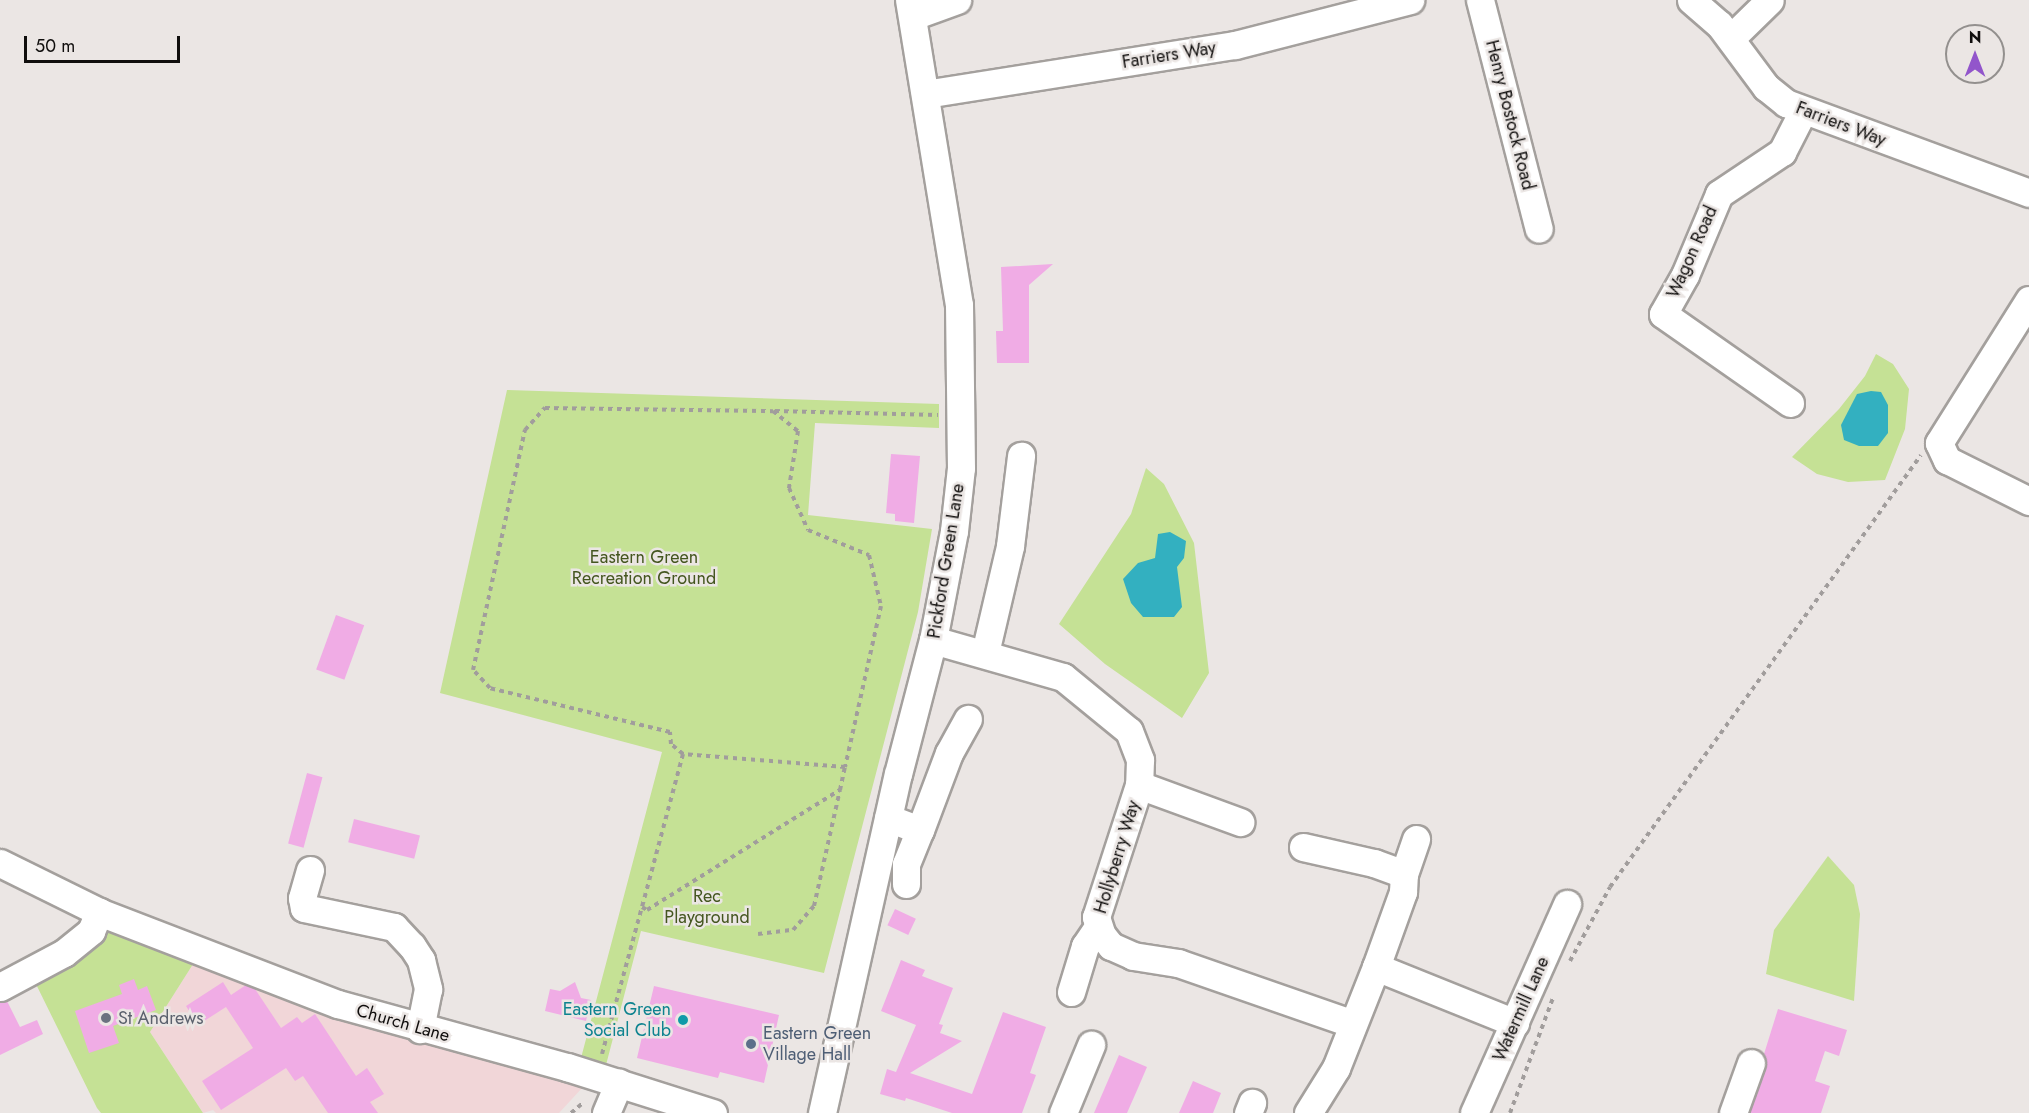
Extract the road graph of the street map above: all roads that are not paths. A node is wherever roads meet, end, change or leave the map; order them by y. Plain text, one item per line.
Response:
1 (957, 0) edge
2 (1410, 0) edge
3 (1480, 0) edge
4 (1691, 0) edge
5 (1770, 0) edge
6 (911, 8) edge
7 (1731, 38) junction
8 (925, 94) junction
9 (1803, 111) junction
10 (2029, 193) edge
11 (1539, 229) dead end
12 (2029, 300) edge
13 (1790, 403) dead end
14 (1021, 456) dead end
15 (2029, 501) edge
16 (933, 640) junction
17 (985, 652) junction
18 (968, 719) dead end
19 (1139, 785) junction
20 (888, 818) junction
21 (1240, 822) dead end
22 (920, 830) junction
23 (1416, 839) dead end
24 (1303, 847) dead end
25 (0, 863) edge
26 (310, 870) dead end
27 (1404, 874) junction
28 (906, 884) dead end
29 (1567, 904) dead end
30 (99, 912) junction
31 (1098, 927) junction
32 (1376, 966) junction
33 (0, 987) edge
34 (1071, 992) dead end
35 (1515, 1023) junction
36 (1353, 1024) junction
37 (420, 1029) junction
38 (1091, 1045) dead end
39 (1751, 1063) dead end
40 (603, 1092) edge
41 (714, 1113) edge
42 (822, 1113) edge
43 (1063, 1113) edge
44 (1308, 1113) edge
45 (1474, 1113) edge
46 (1733, 1113) edge

1 - 6 street
2 - 8 street, Farriers Way
3 - 11 street, Henry Bostock Road
4 - 7 street, Farriers Way
5 - 7 street
6 - 8 street, Pickford Green Lane
7 - 9 street, Farriers Way
8 - 16 street, Pickford Green Lane
9 - 10 street, Farriers Way
9 - 13 street, Wagon Road
12 - 15 street
14 - 17 street
16 - 17 street, Hollyberry Way
16 - 20 street, Pickford Green Lane
17 - 19 street, Hollyberry Way
18 - 22 street
19 - 21 street
19 - 31 street, Hollyberry Way
20 - 22 street
20 - 42 street, Pickford Green Lane
22 - 28 street
23 - 27 street
24 - 27 street
25 - 30 street, Church Lane
26 - 37 street
27 - 32 street
29 - 35 street, Watermill Lane
30 - 33 street
30 - 37 street, Church Lane
31 - 34 street
31 - 36 street, Hollyberry Way
32 - 35 street
32 - 36 street
35 - 45 street, Watermill Lane
36 - 44 street
37 - 40 street, Church Lane
38 - 43 street
39 - 46 street
40 - 41 street, Church Lane

